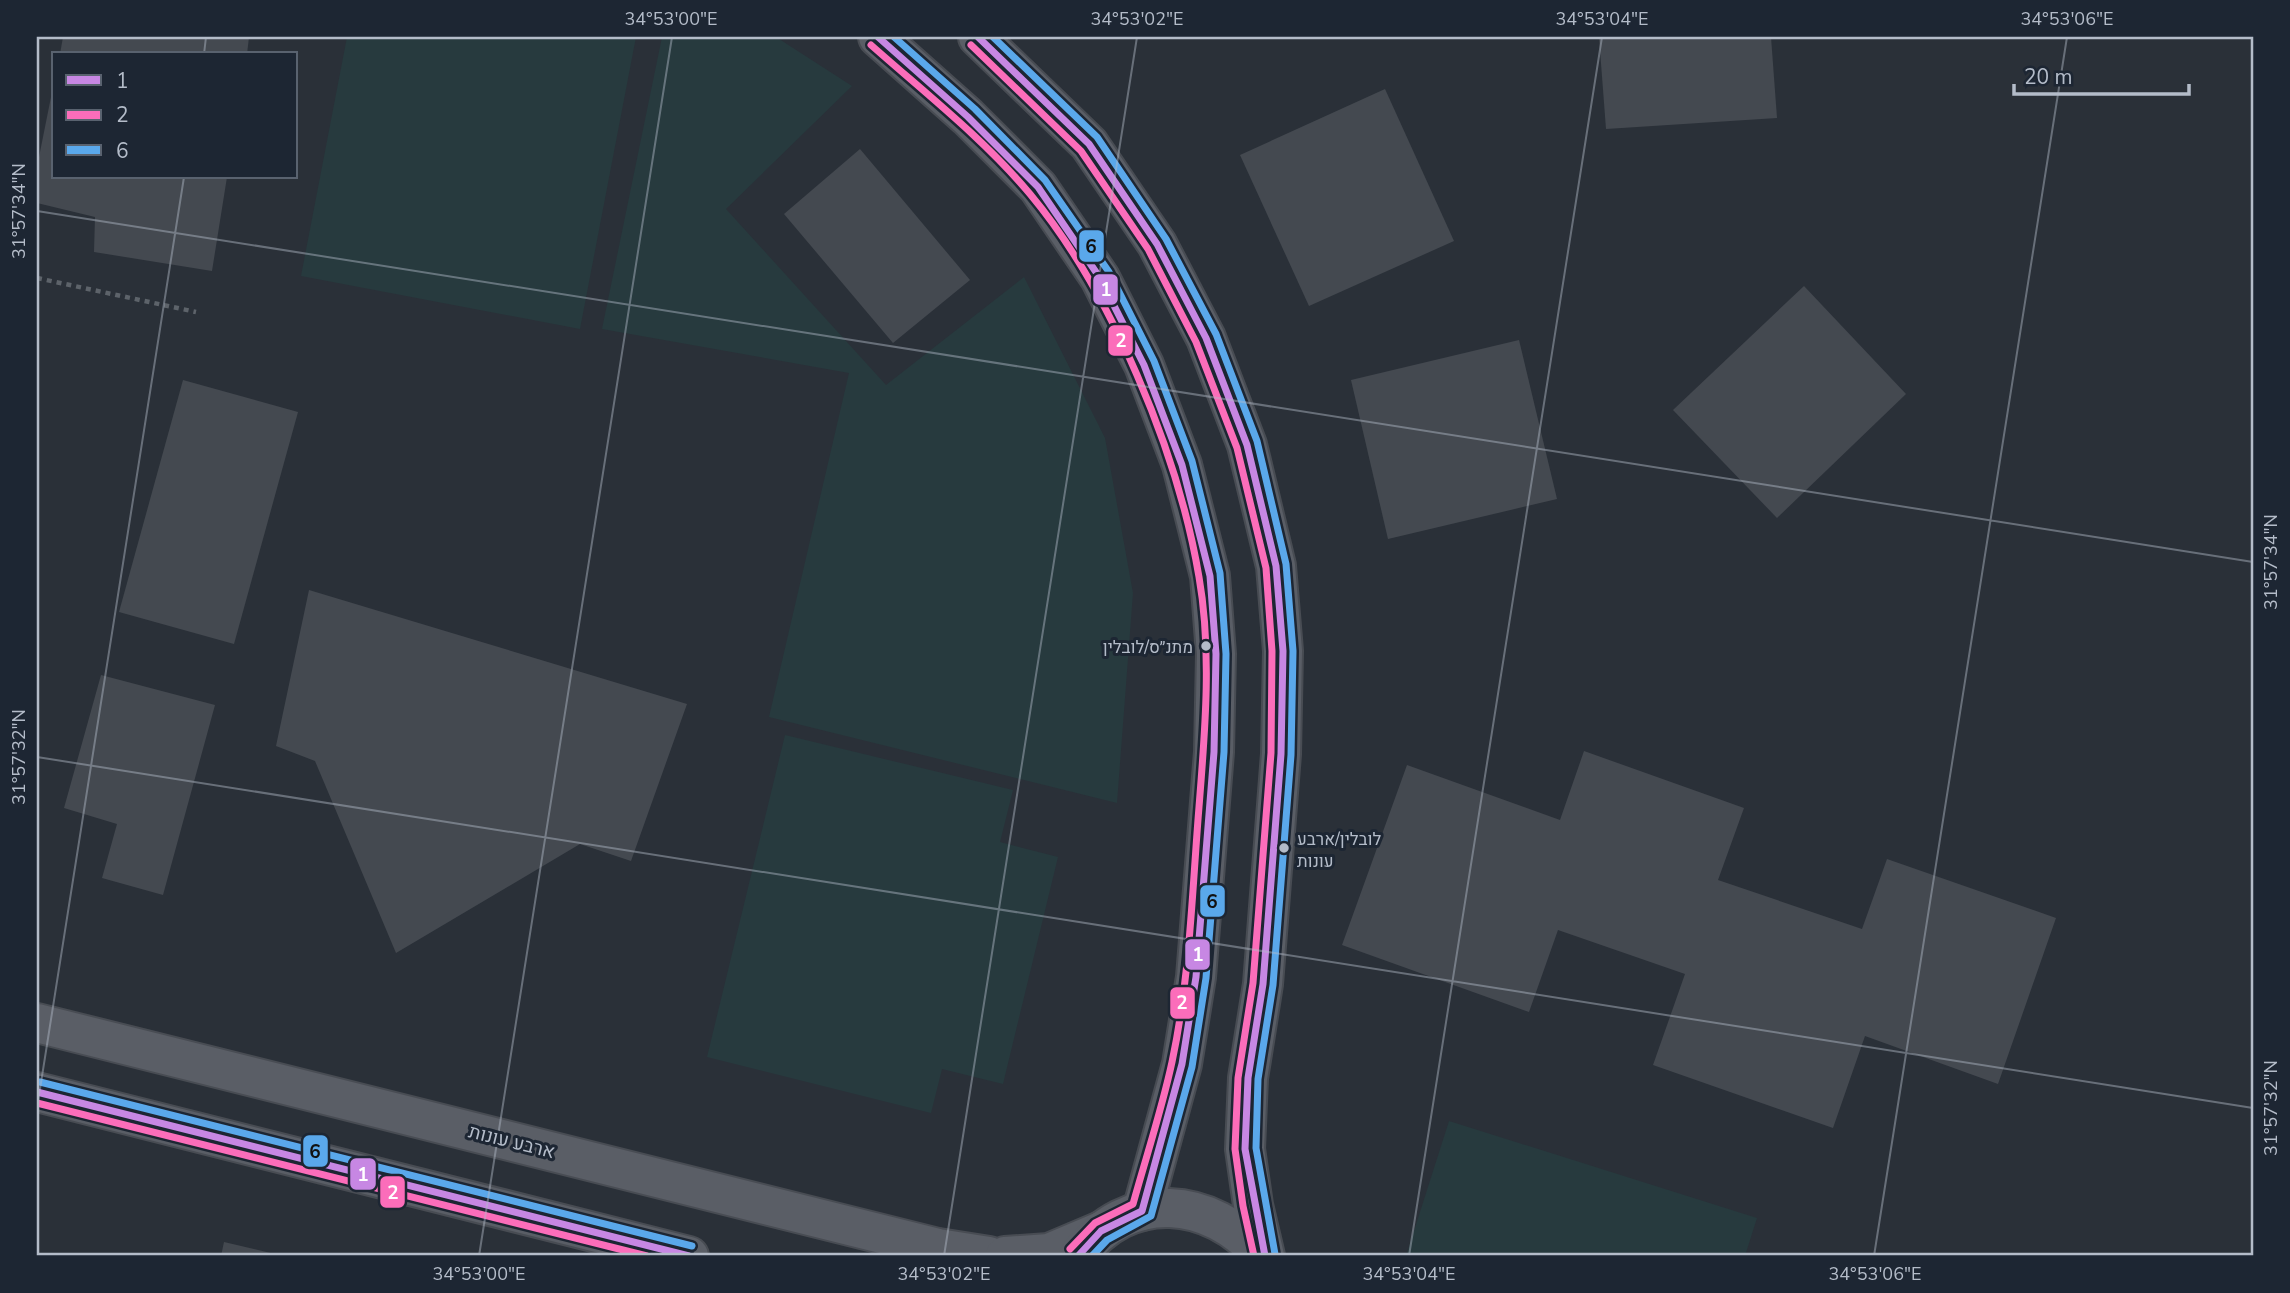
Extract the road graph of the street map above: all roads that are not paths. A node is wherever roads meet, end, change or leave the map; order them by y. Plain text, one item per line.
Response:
1 (878, 37) edge
2 (978, 37) edge
3 (37, 1023) edge
4 (37, 1092) edge
5 (1142, 1211) junction
6 (1089, 1244) edge
7 (689, 1256) edge
8 (989, 1256) edge
9 (1005, 1256) edge
10 (1264, 1256) edge

1 - 5 street
2 - 10 street
3 - 8 street, ארבע עונות
4 - 7 street
5 - 6 street
5 - 10 street
6 - 9 street

